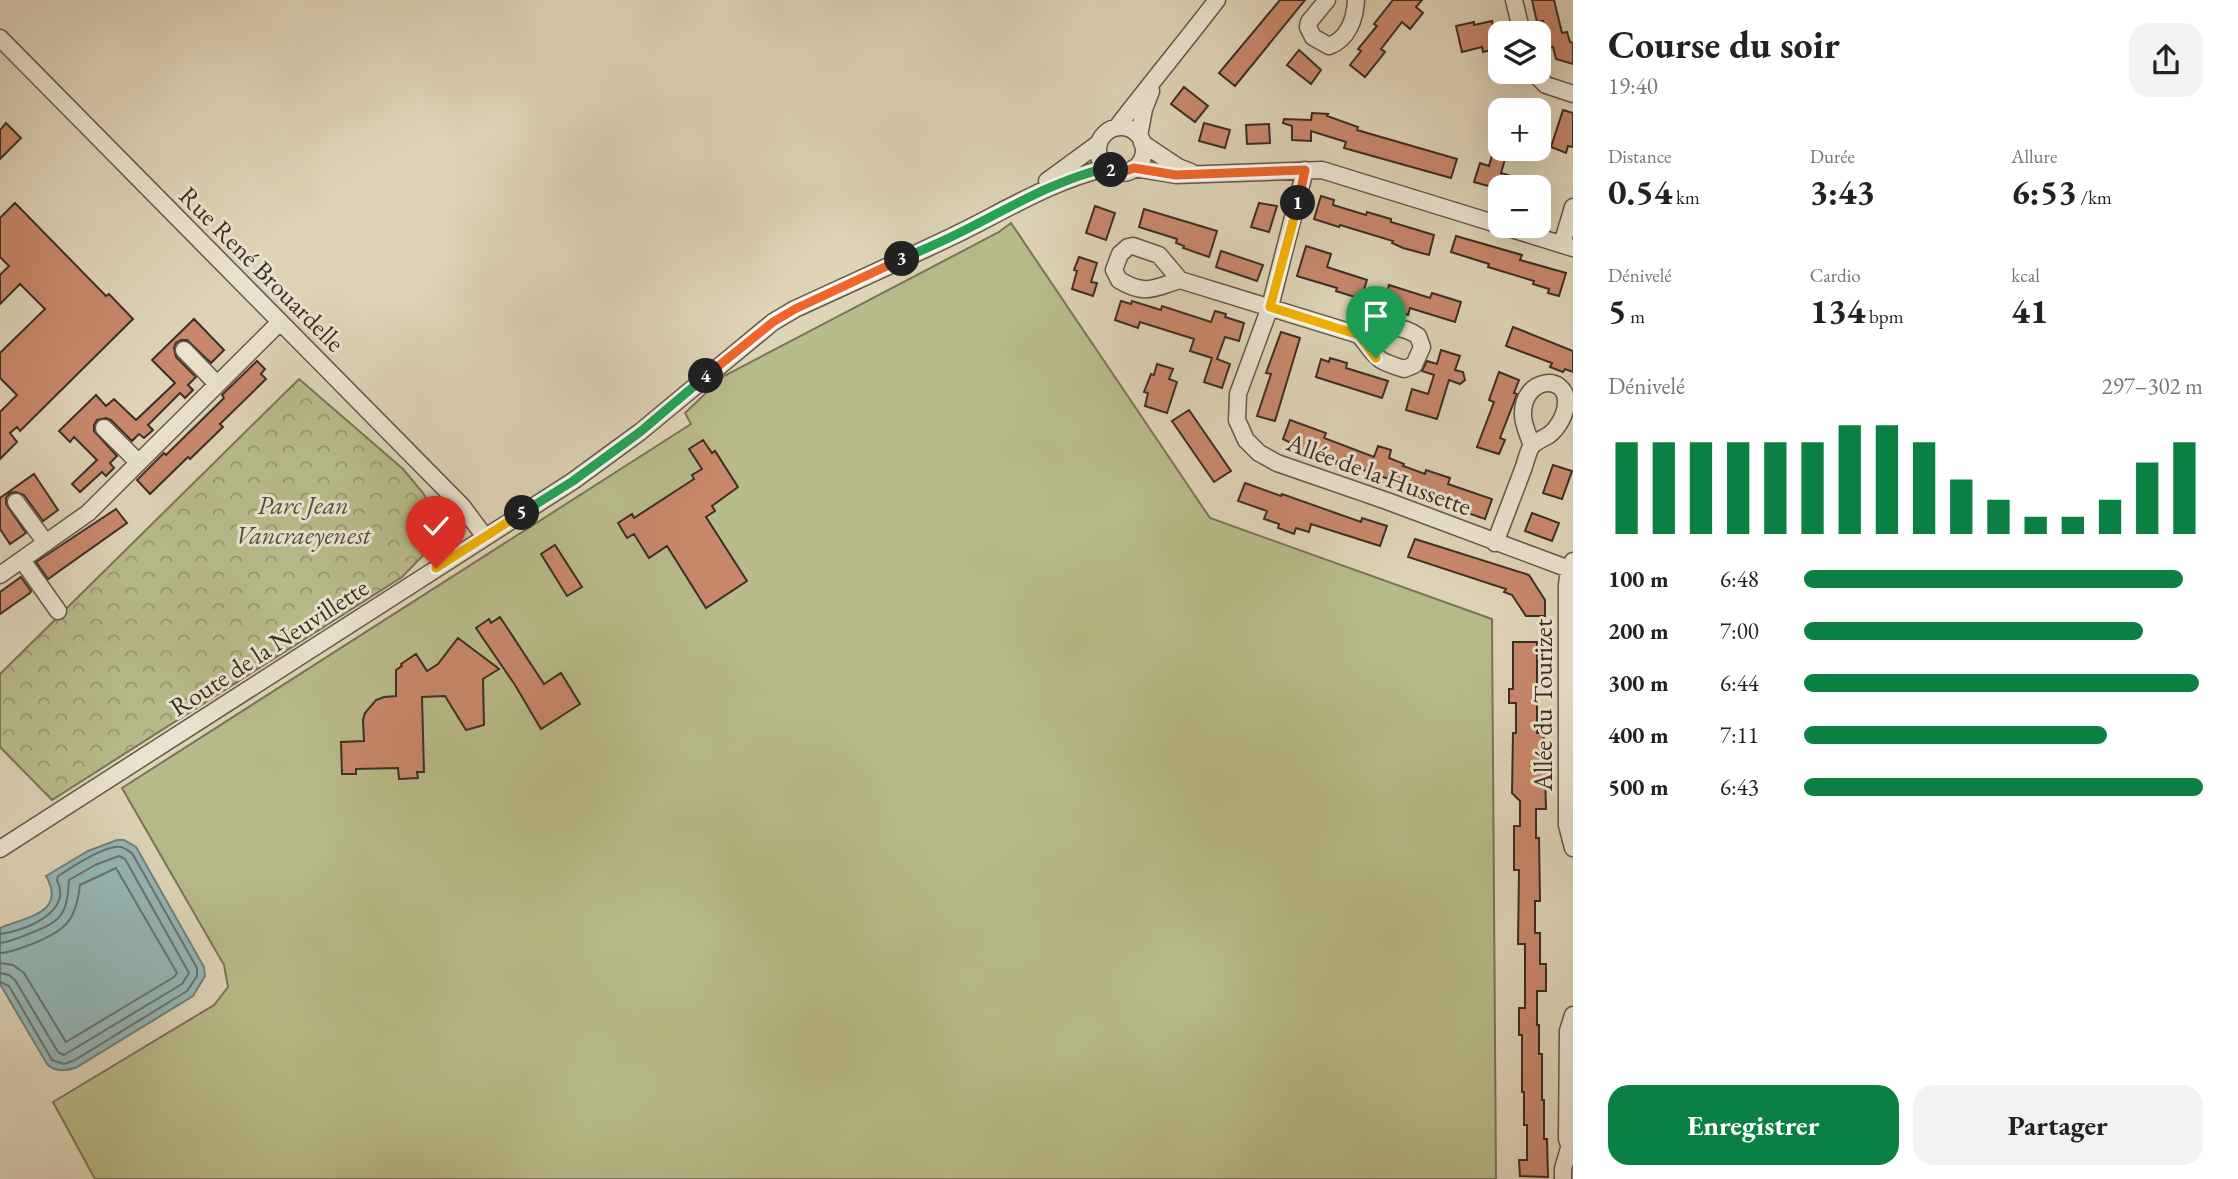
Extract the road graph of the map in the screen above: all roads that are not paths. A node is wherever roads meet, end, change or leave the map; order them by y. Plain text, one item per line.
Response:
1 (1217, 0) edge
2 (1326, 0) edge
3 (1356, 0) edge
4 (1514, 0) edge
5 (1519, 21) edge
6 (0, 38) edge
7 (1156, 79) junction
8 (1545, 84) edge
9 (1573, 94) edge
10 (1117, 127) junction
11 (1140, 139) junction
12 (1099, 143) junction
13 (1106, 168) junction
14 (1134, 168) junction
15 (1305, 170) junction
16 (1197, 174) junction
17 (1025, 198) junction
18 (1573, 207) edge
19 (1488, 221) edge
20 (1542, 238) edge
21 (1567, 246) edge
22 (1180, 280) dead end
23 (1270, 307) junction
24 (280, 322) junction
25 (1359, 335) dead end
26 (184, 350) dead end
27 (217, 384) junction
28 (104, 428) dead end
29 (1532, 446) dead end
30 (138, 462) junction
31 (16, 502) dead end
32 (485, 537) junction
33 (46, 542) junction
34 (1495, 543) junction
35 (22, 560) junction
36 (1571, 565) edge
37 (0, 575) edge
38 (58, 611) dead end
39 (1573, 848) edge
40 (0, 849) edge
41 (1573, 1015) edge
42 (1571, 1152) edge
43 (1563, 1179) edge

1 - 7 street
2 - 3 street
4 - 5 street
6 - 24 street, Rue René Brouardelle
7 - 10 street
7 - 11 street
8 - 9 street
10 - 11 street
10 - 12 street
11 - 14 street
11 - 16 street
12 - 13 street
12 - 17 street, Route de la Neuvillette
13 - 14 street
13 - 17 street, Route de la Neuvillette
14 - 16 street
15 - 16 street
15 - 19 street
15 - 23 street, Allée de la Hussette
17 - 32 street, Route de la Neuvillette
18 - 21 street
20 - 21 street
22 - 23 street
23 - 25 street
23 - 34 street, Allée de la Hussette
24 - 27 street
24 - 32 street, Rue René Brouardelle
26 - 27 street
27 - 30 street
28 - 30 street
29 - 34 street
30 - 33 street
31 - 33 street
32 - 40 street, Route de la Neuvillette
33 - 35 street
34 - 36 street, Allée de la Hussette
35 - 37 street
35 - 38 street
36 - 39 street, Allée du Tourizet
41 - 42 street
42 - 43 street

